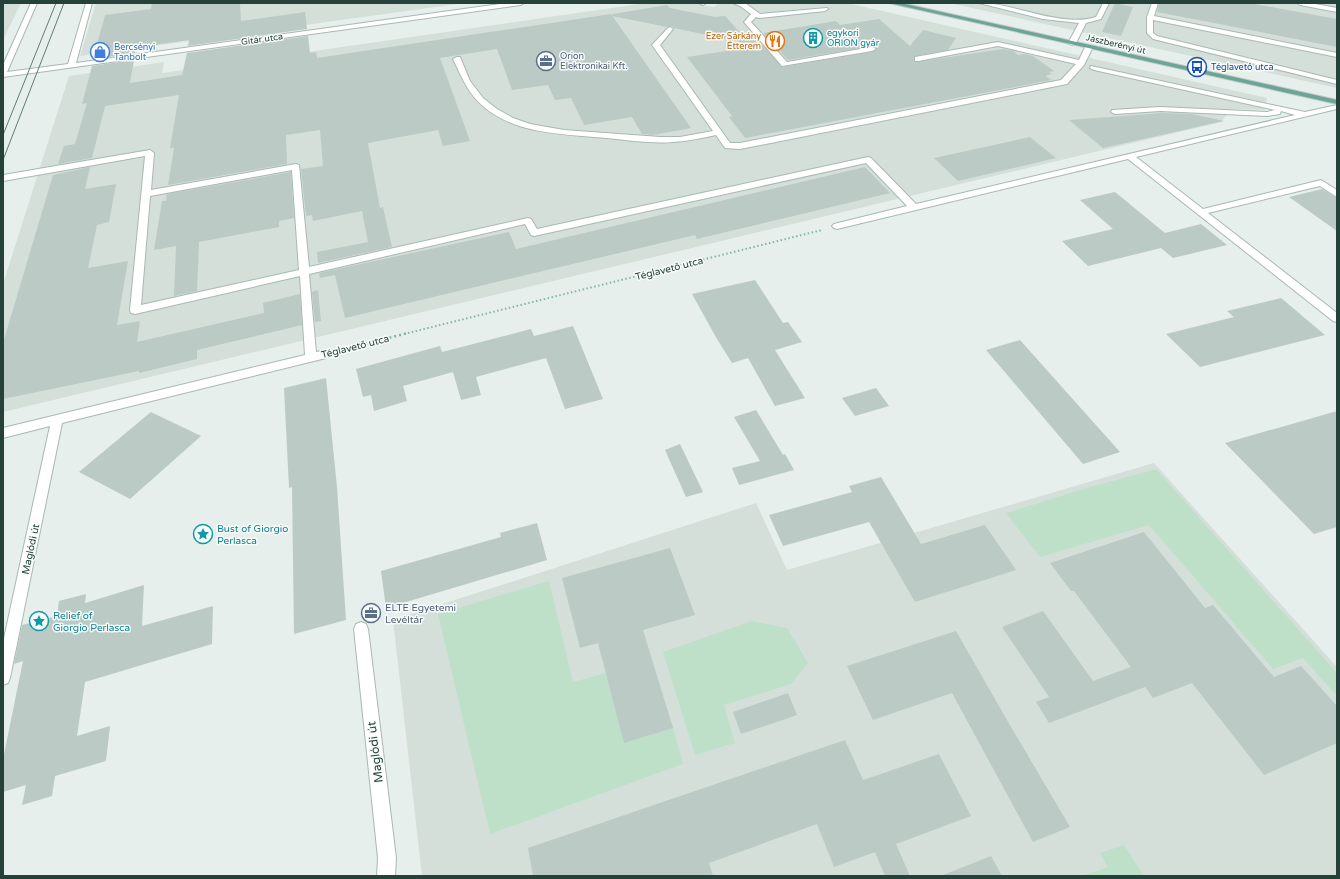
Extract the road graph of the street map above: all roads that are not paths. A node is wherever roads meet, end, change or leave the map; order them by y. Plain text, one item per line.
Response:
1 (34, 3) edge
2 (89, 3) edge
3 (522, 3) edge
4 (736, 3) edge
5 (892, 3) edge
6 (982, 3) edge
7 (1106, 3) edge
8 (1155, 3) edge
9 (1300, 3) edge
10 (825, 9) dead end
11 (1337, 10) edge
12 (755, 14) junction
13 (1150, 17) junction
14 (1083, 22) junction
15 (670, 29) dead end
16 (1072, 43) junction
17 (1089, 47) junction
18 (872, 49) dead end
19 (1337, 54) edge
20 (457, 59) dead end
21 (918, 59) dead end
22 (1081, 63) junction
23 (71, 66) junction
24 (1094, 68) dead end
25 (3, 74) edge
26 (1337, 82) edge
27 (1337, 102) edge
28 (1337, 107) edge
29 (1284, 110) junction
30 (1115, 112) dead end
31 (1267, 114) junction
32 (1306, 115) junction
33 (1273, 123) junction
34 (719, 132) junction
35 (1130, 157) junction
36 (3, 178) edge
37 (146, 194) junction
38 (1337, 194) edge
39 (914, 208) junction
40 (1202, 212) junction
41 (837, 226) road end
42 (304, 272) junction
43 (1337, 318) edge
44 (57, 420) junction
45 (3, 433) edge
46 (361, 629) dead end
47 (3, 678) edge
48 (386, 876) edge

1 - 25 street
2 - 23 street
3 - 23 street, Gitár utca
4 - 12 street
5 - 16 main road, Jászberényi út
6 - 14 street
7 - 14 street
8 - 13 street
9 - 11 street
10 - 12 street
12 - 18 street
13 - 19 street
13 - 26 street
14 - 16 street
15 - 34 street
16 - 17 main road, Jászberényi út
17 - 22 street
17 - 27 main road, Jászberényi út
20 - 34 street
21 - 22 street
22 - 34 street
23 - 25 street, Gitár utca
24 - 29 street
28 - 32 street
29 - 31 street
29 - 32 street
30 - 31 street
31 - 33 street
32 - 33 street
33 - 35 street
35 - 39 street
35 - 40 street
36 - 37 street
37 - 42 street
37 - 42 street
38 - 40 street
39 - 41 street
39 - 42 street
40 - 43 street
42 - 44 street, Téglavető utca
44 - 45 street, Téglavető utca
44 - 47 street, Maglódi út
46 - 48 street, Maglódi út

